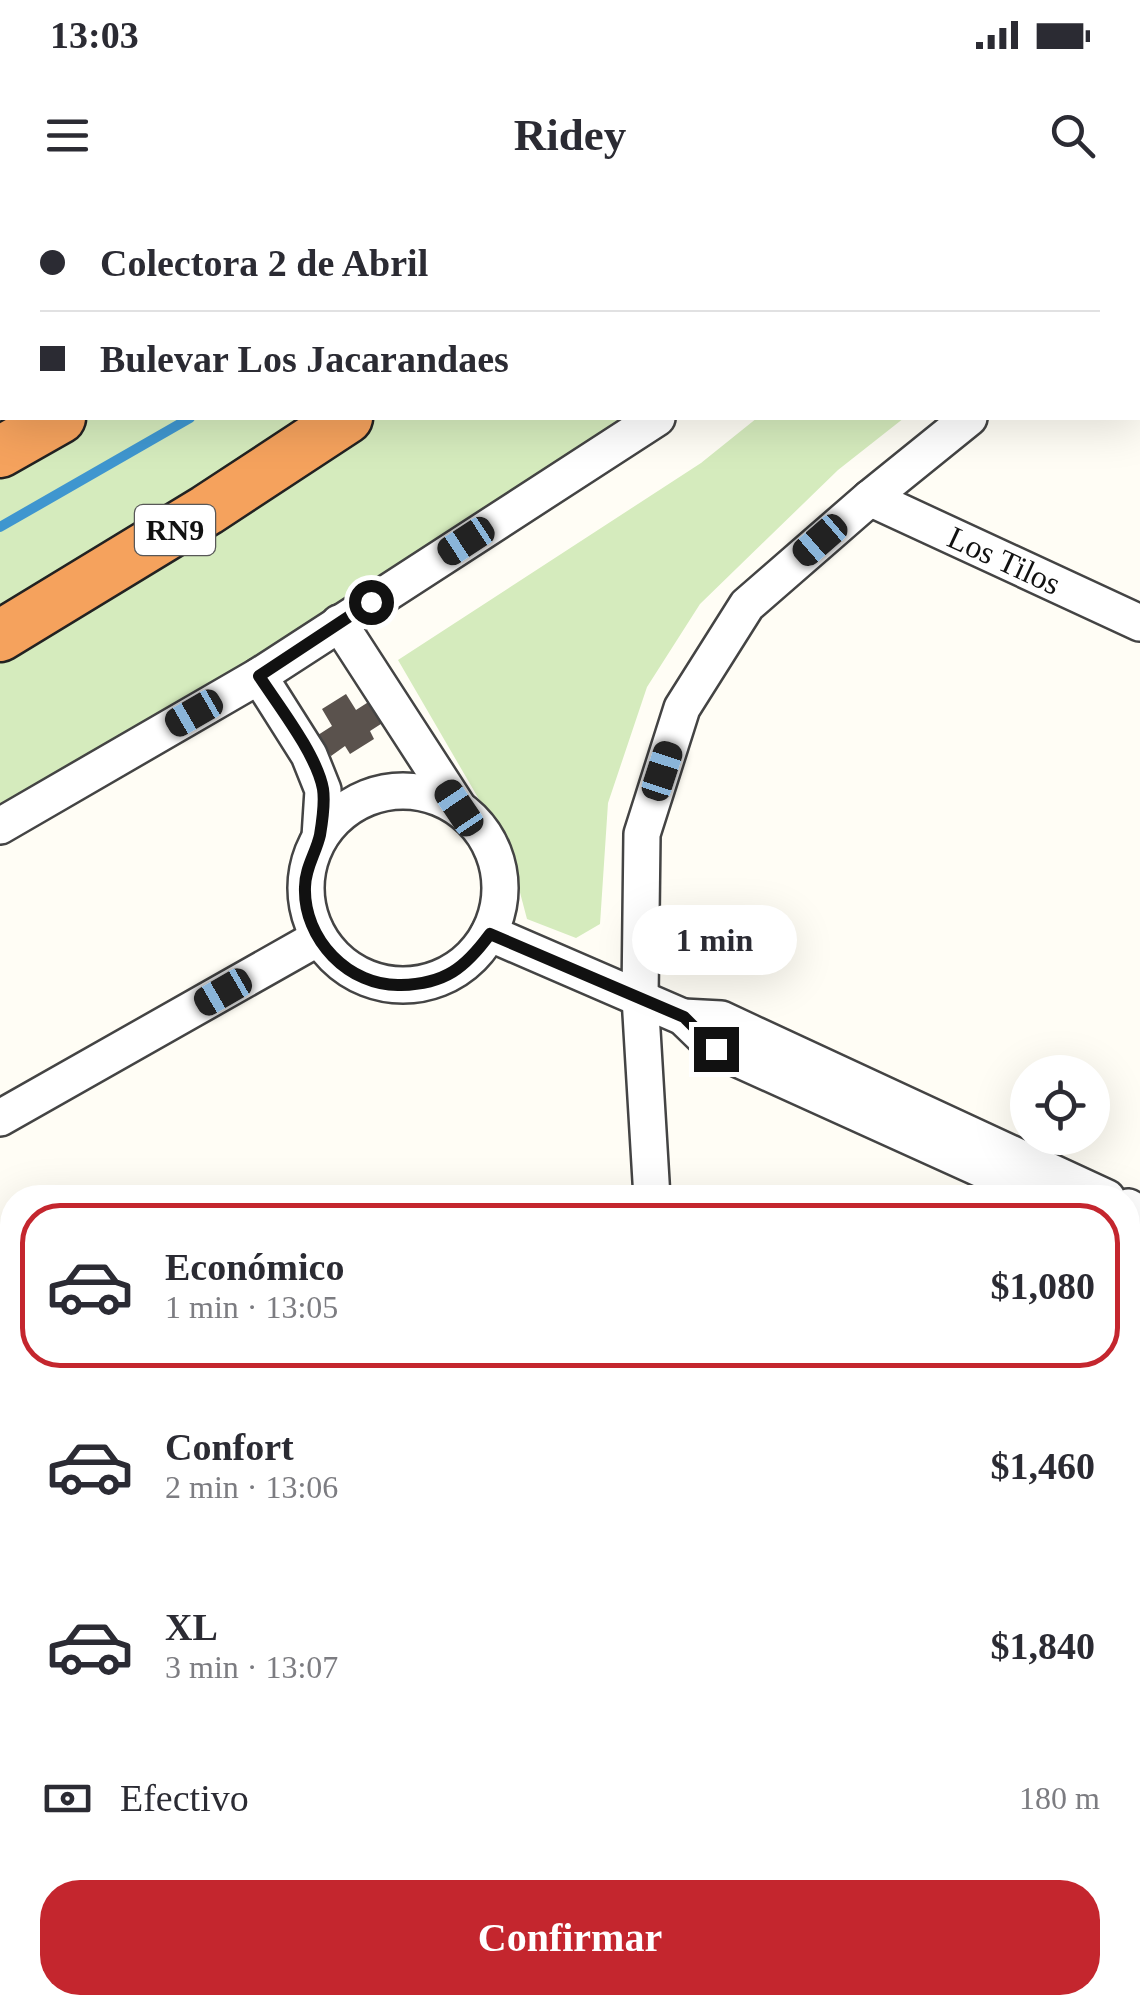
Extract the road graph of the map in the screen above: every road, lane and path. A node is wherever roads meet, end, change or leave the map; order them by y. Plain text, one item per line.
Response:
1 (56, 420) edge
2 (343, 420) edge
3 (655, 420) edge
4 (967, 420) edge
5 (0, 452) edge
6 (870, 498) junction
7 (1140, 622) edge
8 (340, 623) junction
9 (0, 636) edge
10 (259, 676) junction
11 (459, 808) junction
12 (0, 826) edge
13 (320, 837) junction
14 (490, 934) junction
15 (318, 938) junction
16 (640, 997) junction
17 (684, 1017) junction
18 (0, 1118) edge
19 (651, 1185) edge
20 (1016, 1185) edge
21 (1080, 1185) edge

1 - 5 highway
2 - 9 highway, RN9
3 - 8 street
4 - 6 street
6 - 7 street, Los Tilos
6 - 16 street
8 - 10 street
8 - 11 street
10 - 12 street
10 - 13 street
11 - 13 street
11 - 14 street
13 - 15 street
14 - 15 street
14 - 16 street
15 - 18 street
16 - 17 street
16 - 19 street
17 - 20 street
17 - 21 street

